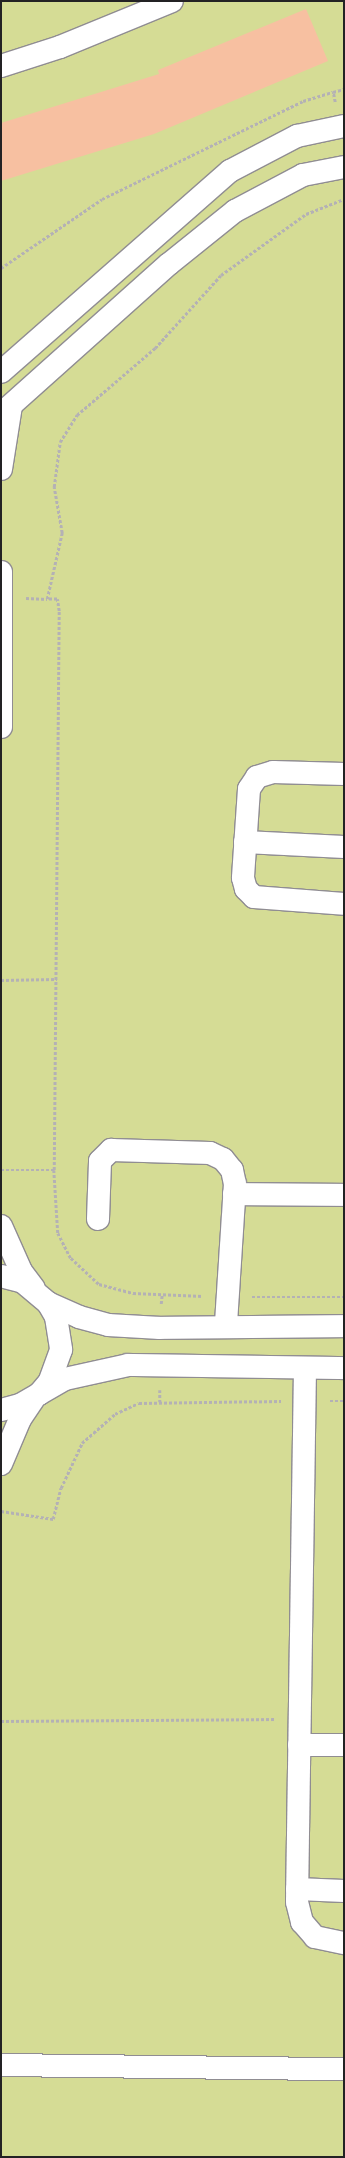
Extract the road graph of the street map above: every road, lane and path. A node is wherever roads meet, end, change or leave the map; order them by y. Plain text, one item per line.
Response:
1 (172, 1) edge
2 (1, 66) edge
3 (333, 92) dead end
4 (344, 126) edge
5 (344, 167) edge
6 (344, 200) edge
7 (1, 268) edge
8 (1, 372) edge
9 (6, 410) edge
10 (1, 469) edge
11 (1, 572) edge
12 (1, 727) edge
13 (344, 774) edge
14 (245, 842) junction
15 (344, 847) edge
16 (344, 904) edge
17 (57, 979) junction
18 (1, 980) edge
19 (1, 1170) edge
20 (54, 1170) junction
21 (234, 1194) junction
22 (344, 1195) edge
23 (98, 1219) dead end
24 (1, 1226) edge
25 (1, 1276) edge
26 (43, 1297) junction
27 (228, 1297) junction
28 (344, 1297) edge
29 (226, 1325) junction
30 (344, 1326) edge
31 (305, 1368) junction
32 (344, 1368) edge
33 (36, 1396) junction
34 (306, 1401) junction
35 (344, 1401) edge
36 (1, 1410) edge
37 (1, 1464) edge
38 (1, 1511) edge
39 (300, 1697) junction
40 (1, 1721) edge
41 (299, 1745) junction
42 (344, 1745) edge
43 (297, 1889) junction
44 (344, 1891) edge
45 (344, 1943) edge
46 (1, 2064) edge
47 (344, 2069) edge

1 - 2 street
3 - 7 path
4 - 8 street
5 - 9 street
6 - 17 path
9 - 10 street
11 - 12 street
13 - 14 street
14 - 15 street
14 - 16 street
17 - 18 path
17 - 20 path
19 - 20 path
20 - 27 path
21 - 22 street
21 - 23 street
21 - 27 street
24 - 26 street
25 - 26 street
26 - 29 street
26 - 33 street
27 - 28 path
27 - 29 street
29 - 30 street
31 - 32 street
31 - 33 street
31 - 34 street
33 - 36 street
33 - 37 street
34 - 35 path
34 - 38 path
34 - 39 street
39 - 40 path
39 - 41 street
41 - 42 street
41 - 43 street
43 - 44 street
43 - 45 street
46 - 47 street

